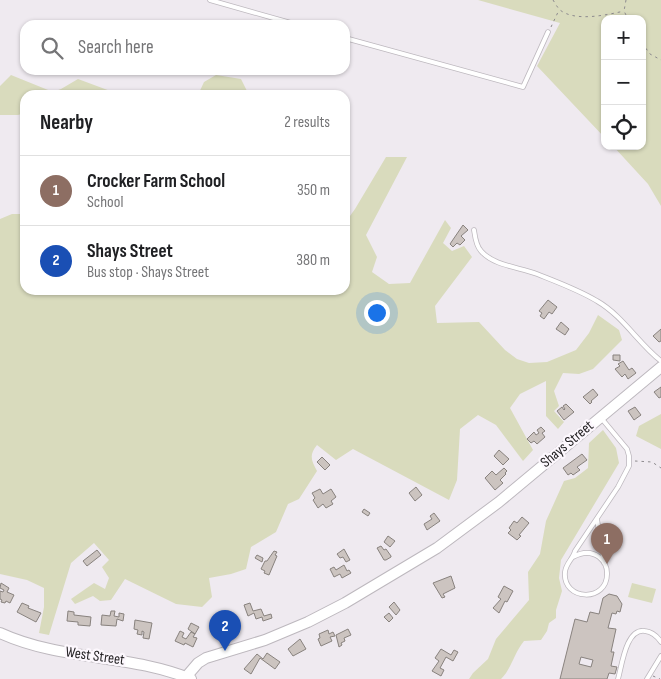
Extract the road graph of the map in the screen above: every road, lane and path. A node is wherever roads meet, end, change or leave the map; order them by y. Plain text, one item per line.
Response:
1 (210, 0) edge
2 (553, 0) edge
3 (626, 0) edge
4 (560, 9) junction
5 (624, 11) junction
6 (626, 15) edge
7 (280, 20) edge
8 (548, 32) joint
9 (350, 39) edge
10 (646, 48) edge
11 (661, 60) edge
12 (474, 230) dead end
13 (661, 361) edge
14 (661, 367) edge
15 (600, 417) junction
16 (629, 461) junction
17 (661, 468) edge
18 (596, 519) junction
19 (573, 557) junction
20 (604, 563) junction
21 (0, 633) edge
22 (661, 642) edge
23 (661, 656) edge
24 (189, 678) edge
25 (618, 679) edge
26 (647, 679) edge

1 - 7 lane
2 - 4 path
3 - 5 path
4 - 5 path
4 - 8 path
5 - 6 path
8 - 9 lane
10 - 11 path
12 - 13 lane
14 - 15 main road, Shays Street
15 - 16 lane
15 - 24 main road, Shays Street
16 - 17 path
16 - 18 lane
18 - 19 lane
18 - 20 lane
19 - 20 lane
19 - 20 lane
21 - 24 main road, West Street
22 - 25 lane
23 - 26 lane

